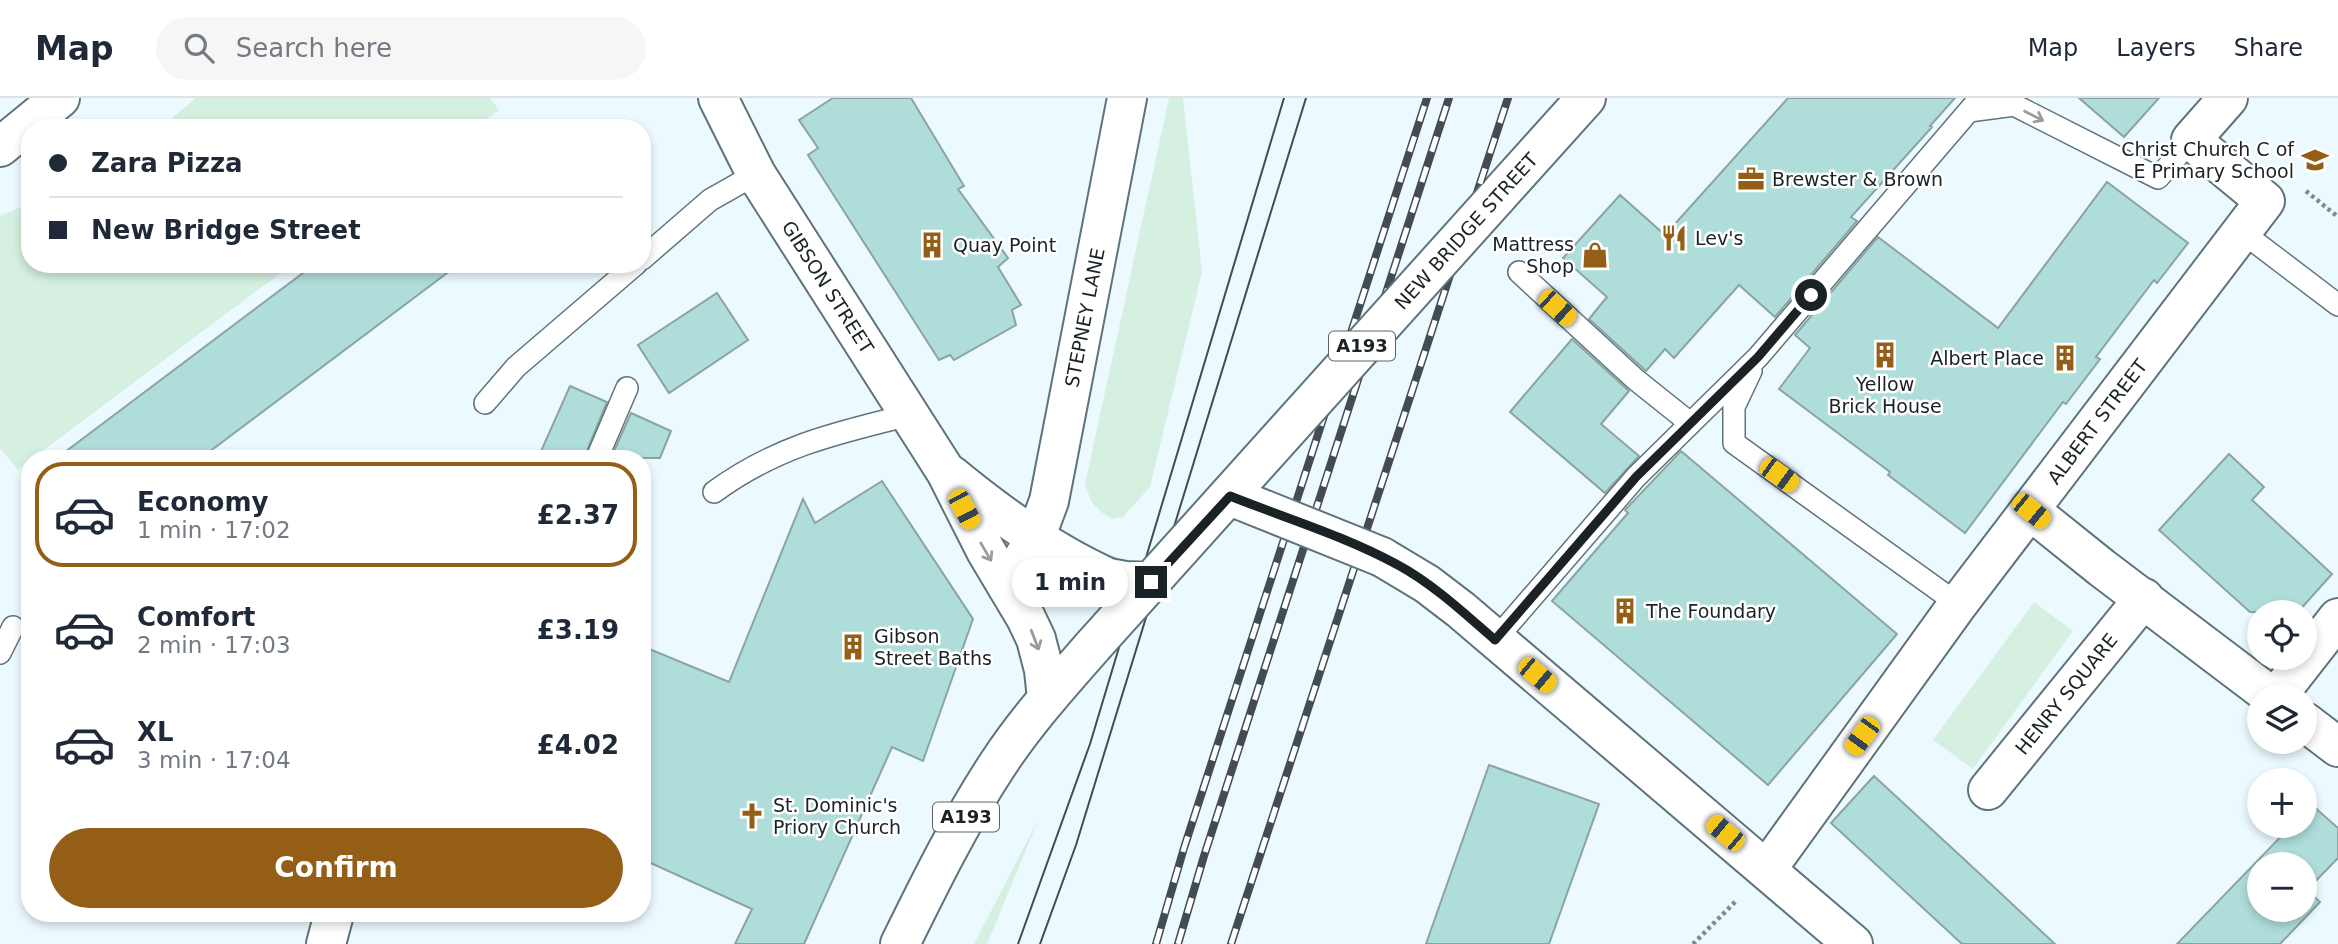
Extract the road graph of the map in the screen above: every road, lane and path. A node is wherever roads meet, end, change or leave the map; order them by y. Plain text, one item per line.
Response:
1 (60, 98) edge
2 (718, 98) edge
3 (1127, 98) edge
4 (1586, 98) edge
5 (2228, 98) edge
6 (1974, 104) edge
7 (34, 119) edge
8 (21, 130) edge
9 (2191, 140) junction
10 (0, 147) edge
11 (757, 174) junction
12 (2242, 232) junction
13 (651, 251) edge
14 (1519, 272) dead end
15 (626, 273) edge
16 (2338, 305) edge
17 (1758, 357) junction
18 (627, 388) dead end
19 (485, 403) dead end
20 (909, 415) junction
21 (1690, 423) junction
22 (600, 450) edge
23 (946, 472) junction
24 (715, 492) dead end
25 (1230, 496) junction
26 (2031, 511) junction
27 (1036, 536) junction
28 (1151, 582) junction
29 (1007, 586) junction
30 (2144, 598) junction
31 (1958, 604) junction
32 (2338, 618) edge
33 (13, 626) dead end
34 (1495, 640) junction
35 (0, 653) edge
36 (2258, 684) edge
37 (2284, 684) edge
38 (1047, 699) junction
39 (2317, 731) edge
40 (2338, 747) edge
41 (1988, 790) dead end
42 (1767, 869) junction
43 (332, 922) edge
44 (326, 944) edge
45 (900, 944) edge
46 (1693, 944) edge
47 (1853, 944) edge

1 - 7 main road
2 - 11 main road, GIBSON STREET
3 - 27 main road, STEPNEY LANE
4 - 25 main road, NEW BRIDGE STREET / A193, bridge
5 - 9 main road
6 -> 9 lane
6 - 17 lane
8 - 10 main road
9 - 12 main road, ALBERT STREET
11 - 13 lane
11 - 20 main road, GIBSON STREET
12 - 16 lane
12 - 26 main road, ALBERT STREET
14 - 21 lane
15 - 19 lane
17 - 21 lane
17 - 31 lane
18 - 22 lane
20 - 23 main road, GIBSON STREET
20 - 24 lane
21 - 34 lane
23 - 27 main road, GIBSON STREET
23 -> 29 main road, GIBSON STREET
25 - 28 main road, NEW BRIDGE STREET / A193, bridge
25 - 34 main road, bridge
26 - 30 main road
26 - 31 main road, ALBERT STREET
27 - 28 main road, GIBSON STREET, bridge
27 - 29 main road, STEPNEY LANE
28 - 38 main road, NEW BRIDGE STREET / A193, bridge
29 -> 38 main road, GIBSON STREET
30 - 36 main road
30 - 41 main road, HENRY SQUARE
31 - 42 main road, ALBERT STREET
32 - 37 main road
33 - 35 lane
34 - 42 main road
38 - 45 main road, A193
39 - 40 main road
42 - 46 path
42 - 47 main road
43 - 44 main road

